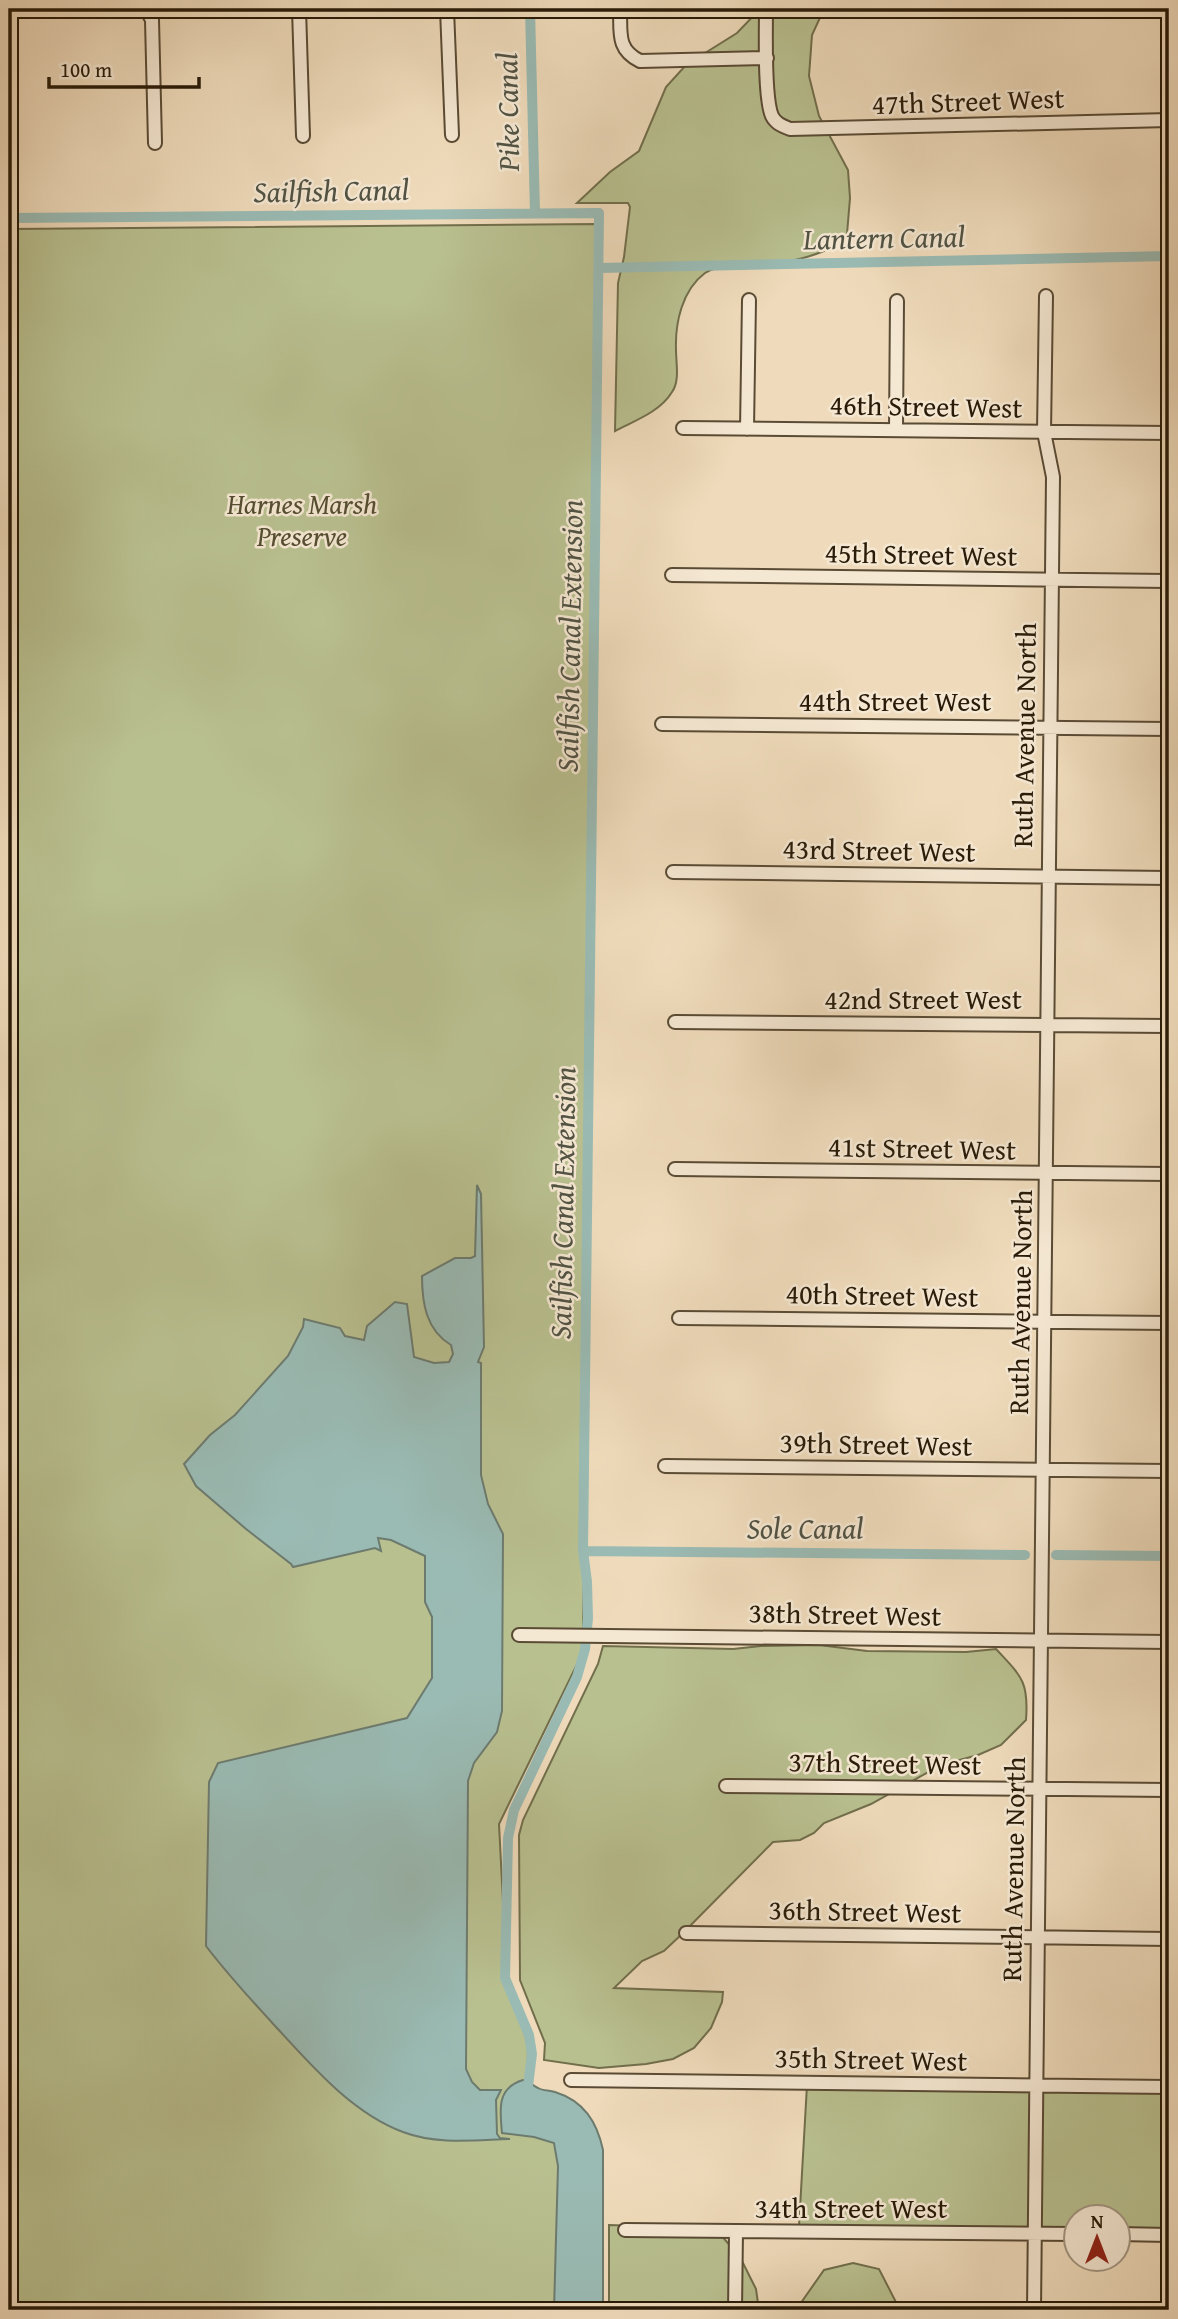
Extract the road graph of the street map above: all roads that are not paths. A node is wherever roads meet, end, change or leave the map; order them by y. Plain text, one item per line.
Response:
1 (146, 9) edge
2 (299, 9) edge
3 (447, 9) edge
4 (620, 9) edge
5 (766, 9) edge
6 (767, 58) junction
7 (1169, 120) edge
8 (452, 135) dead end
9 (303, 136) dead end
10 (155, 143) dead end
11 (1046, 296) dead end
12 (749, 300) dead end
13 (897, 301) dead end
14 (683, 428) dead end
15 (747, 429) junction
16 (896, 430) junction
17 (1044, 432) junction
18 (1169, 433) edge
19 (672, 575) dead end
20 (1051, 580) junction
21 (1169, 581) edge
22 (662, 724) dead end
23 (1049, 729) junction
24 (1169, 729) edge
25 (673, 872) dead end
26 (1047, 876) junction
27 (1169, 878) edge
28 (675, 1022) dead end
29 (1046, 1025) junction
30 (1169, 1026) edge
31 (675, 1169) dead end
32 (1046, 1174) junction
33 (1169, 1174) edge
34 (679, 1318) dead end
35 (1044, 1322) junction
36 (1169, 1323) edge
37 (666, 1466) dead end
38 (1042, 1470) junction
39 (1169, 1471) edge
40 (519, 1635) dead end
41 (1041, 1641) junction
42 (1169, 1642) edge
43 (726, 1786) dead end
44 (1039, 1789) junction
45 (1169, 1790) edge
46 (686, 1933) dead end
47 (1037, 1937) junction
48 (1169, 1939) edge
49 (571, 2080) dead end
50 (1036, 2086) junction
51 (1169, 2087) edge
52 (625, 2230) dead end
53 (736, 2232) junction
54 (1034, 2234) junction
55 (1062, 2234) edge
56 (1132, 2234) edge
57 (1169, 2235) edge
58 (735, 2310) edge
59 (1034, 2310) edge

1 - 10 street
2 - 9 street
3 - 8 street
4 - 6 street
5 - 6 street
6 - 7 street, 47th Street West
11 - 17 street, Ruth Avenue North
12 - 15 street
13 - 16 street
14 - 15 street, 46th Street West
15 - 16 street, 46th Street West
16 - 17 street, 46th Street West
17 - 18 street, 46th Street West
17 - 20 street, Ruth Avenue North
19 - 20 street, 45th Street West
20 - 21 street, 45th Street West
20 - 23 street, Ruth Avenue North
22 - 23 street, 44th Street West
23 - 24 street, 44th Street West
23 - 26 street, Ruth Avenue North
25 - 26 street, 43rd Street West
26 - 27 street, 43rd Street West
26 - 29 street, Ruth Avenue North
28 - 29 street, 42nd Street West
29 - 30 street, 42nd Street West
29 - 32 street, Ruth Avenue North
31 - 32 street, 41st Street West
32 - 33 street, 41st Street West
32 - 35 street, Ruth Avenue North
34 - 35 street, 40th Street West
35 - 36 street, 40th Street West
35 - 38 street, Ruth Avenue North
37 - 38 street, 39th Street West
38 - 39 street, 39th Street West
38 - 41 street, Ruth Avenue North
40 - 41 street, 38th Street West
41 - 42 street, 38th Street West
41 - 44 street, Ruth Avenue North
43 - 44 street, 37th Street West
44 - 45 street, 37th Street West
44 - 47 street, Ruth Avenue North
46 - 47 street, 36th Street West
47 - 48 street, 36th Street West
47 - 50 street, Ruth Avenue North
49 - 50 street, 35th Street West
50 - 51 street, 35th Street West
50 - 54 street, Ruth Avenue North
52 - 53 street, 34th Street West
53 - 54 street, 34th Street West
53 - 58 street
54 - 55 street, 34th Street West
54 - 59 street, Ruth Avenue North
56 - 57 street

